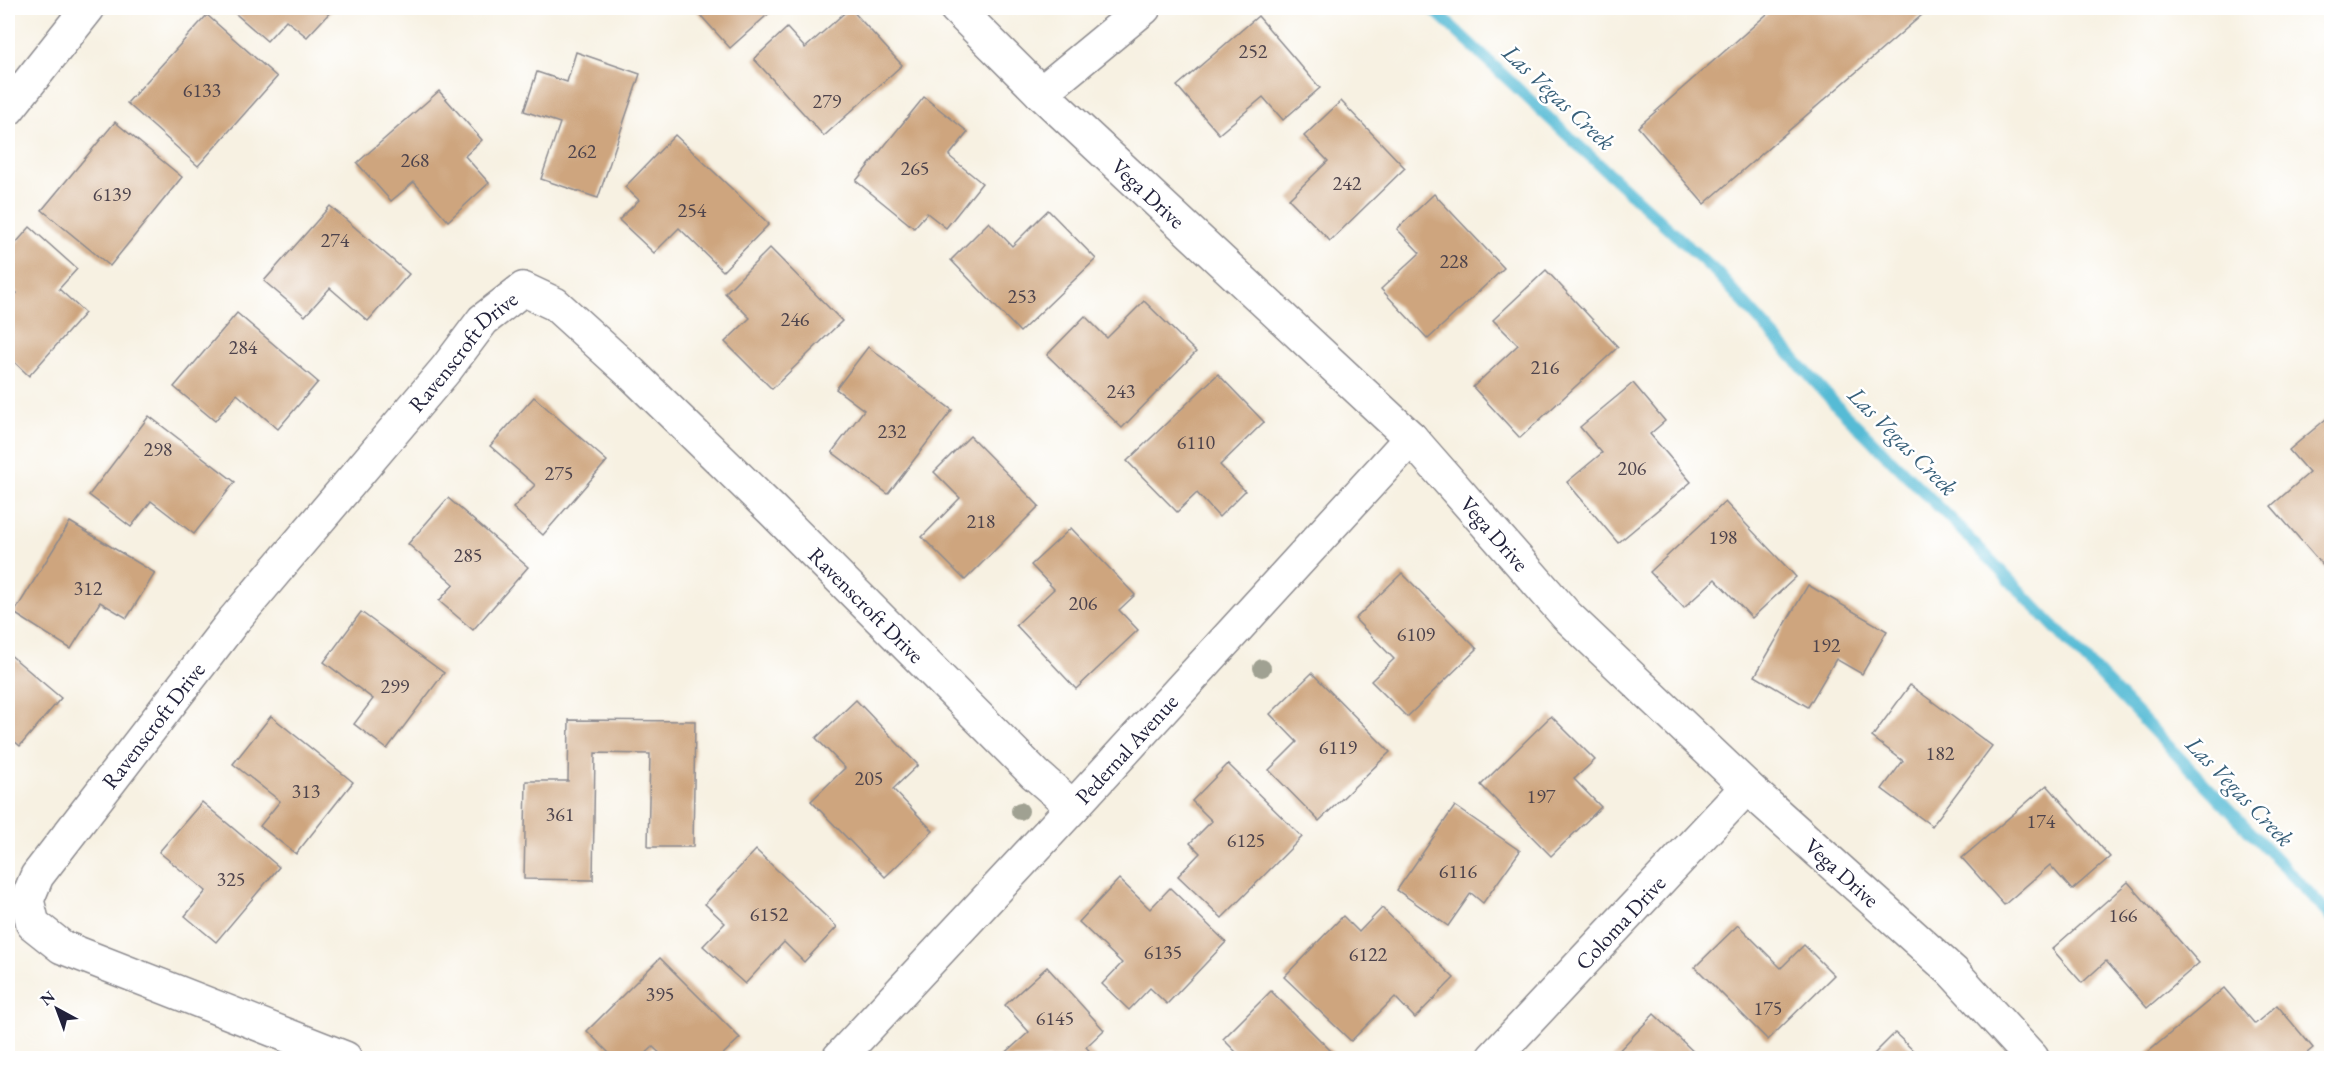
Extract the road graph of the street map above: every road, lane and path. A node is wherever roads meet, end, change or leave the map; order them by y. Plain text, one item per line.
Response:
1 (88, 8) edge
2 (956, 8) edge
3 (1144, 8) edge
4 (1041, 93) junction
5 (8, 109) edge
6 (1411, 438) junction
7 (1747, 787) junction
8 (1073, 807) junction
9 (17, 902) edge
10 (345, 1059) edge
11 (839, 1059) edge
12 (1493, 1059) edge
13 (2032, 1059) edge

1 - 5 street
2 - 4 street, Vega Drive
3 - 4 street
4 - 6 street, Vega Drive
6 - 7 street, Vega Drive
6 - 8 street, Pedernal Avenue
7 - 12 street, Coloma Drive
7 - 13 street, Vega Drive
8 - 9 street, Ravenscroft Drive
8 - 11 street, Pedernal Avenue
9 - 10 street, Ravenscroft Drive

